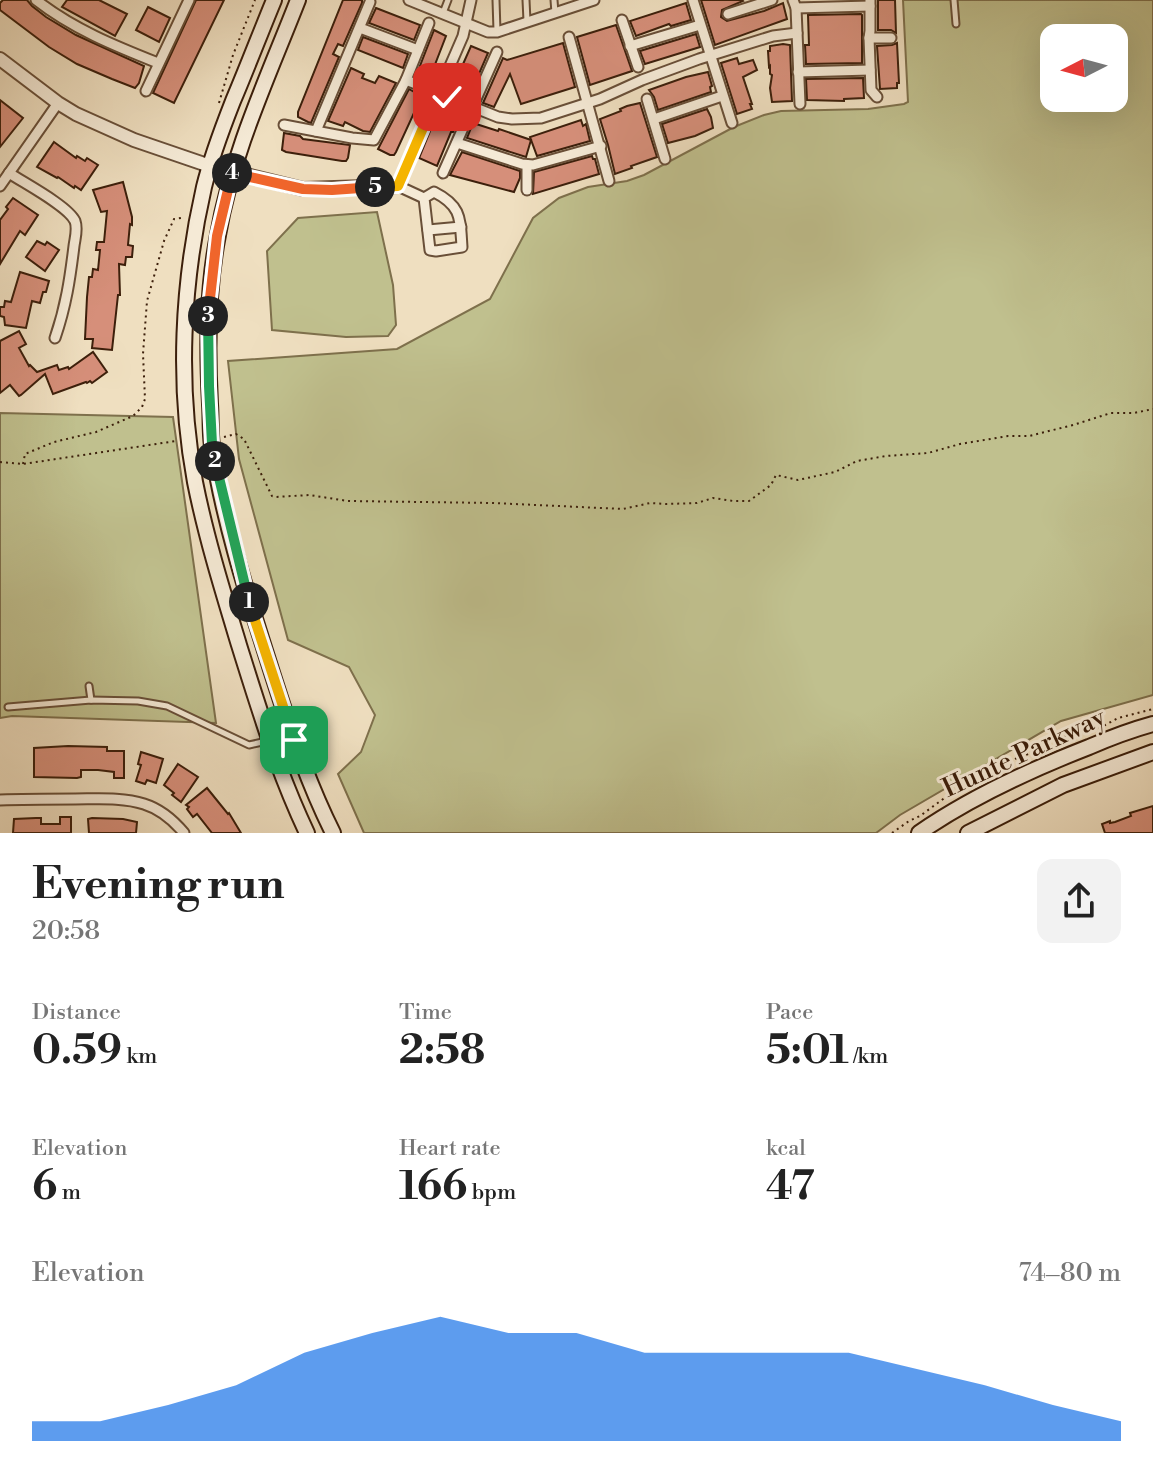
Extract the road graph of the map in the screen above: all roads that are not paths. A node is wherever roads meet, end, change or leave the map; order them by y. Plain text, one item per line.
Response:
1 (36, 0) edge
2 (274, 0) edge
3 (298, 0) edge
4 (448, 0) edge
5 (471, 0) edge
6 (496, 0) edge
7 (526, 0) edge
8 (554, 0) edge
9 (693, 0) edge
10 (772, 0) edge
11 (954, 0) edge
12 (414, 1) edge
13 (590, 1) edge
14 (185, 2) edge
15 (370, 2) dead end
16 (870, 3) edge
17 (794, 4) edge
18 (443, 13) junction
19 (555, 14) junction
20 (728, 14) dead end
21 (622, 20) dead end
22 (466, 22) junction
23 (527, 22) junction
24 (429, 23) dead end
25 (956, 24) dead end
26 (700, 25) junction
27 (360, 28) junction
28 (497, 32) junction
29 (797, 33) junction
30 (569, 37) dead end
31 (869, 38) junction
32 (891, 38) dead end
33 (630, 46) junction
34 (418, 50) junction
35 (497, 52) dead end
36 (0, 59) edge
37 (711, 60) junction
38 (158, 63) junction
39 (638, 67) dead end
40 (870, 70) junction
41 (798, 72) junction
42 (406, 80) junction
43 (146, 91) dead end
44 (438, 93) junction
45 (722, 96) junction
46 (877, 97) dead end
47 (647, 99) dead end
48 (58, 103) junction
49 (588, 103) junction
50 (800, 104) dead end
51 (473, 108) junction
52 (654, 119) junction
53 (732, 123) dead end
54 (284, 125) dead end
55 (316, 131) junction
56 (457, 143) junction
57 (601, 146) junction
58 (665, 159) dead end
59 (527, 165) junction
60 (210, 166) junction
61 (9, 173) junction
62 (233, 173) junction
63 (443, 173) dead end
64 (609, 181) dead end
65 (0, 186) edge
66 (398, 186) junction
67 (527, 190) dead end
68 (424, 198) junction
69 (461, 227) junction
70 (428, 230) junction
71 (55, 338) dead end
72 (89, 686) dead end
73 (91, 700) junction
74 (8, 707) dead end
75 (1153, 724) edge
76 (268, 741) junction
77 (1153, 752) edge
78 (0, 800) edge
79 (184, 833) edge
80 (307, 833) edge
81 (333, 833) edge
82 (919, 833) edge
83 (968, 833) edge

1 - 38 street
2 - 60 main road
3 - 62 main road
4 - 18 lane
5 - 22 street
6 - 28 lane
7 - 23 lane
8 - 19 lane
9 - 26 street
10 - 20 street
11 - 25 lane
12 - 18 street
13 - 19 street
14 - 38 street
15 - 27 street
16 - 17 street
16 - 31 street
17 - 29 street
18 - 22 street
19 - 23 street
21 - 33 street
22 - 28 street
22 - 44 street
23 - 28 street
24 - 34 street
26 - 33 street
26 - 37 street
27 - 34 street
27 - 55 street
29 - 37 street
29 - 41 street
30 - 49 street
31 - 32 street
31 - 40 street
33 - 39 street
34 - 42 street
35 - 51 street
36 - 48 street
37 - 45 street
37 - 49 street
38 - 43 street
40 - 41 street
40 - 46 street
41 - 50 street
42 - 44 street
42 - 55 street
44 - 51 street
44 - 66 street
45 - 52 street
45 - 53 street
47 - 52 street
48 - 60 street
48 - 61 street
49 - 51 street
49 - 57 street
51 - 56 street
52 - 58 street
54 - 55 street
56 - 59 street
56 - 63 street
57 - 59 street
57 - 64 street
59 - 67 street
60 - 62 street
60 - 76 main road
61 - 65 street
61 - 71 street
62 - 66 street
62 - 81 main road
66 - 68 street
68 - 69 street
68 - 70 street
69 - 70 street
69 - 70 street
72 - 73 lane
73 - 74 lane
73 - 76 lane
75 - 82 main road, Hunte Parkway
76 - 80 main road
77 - 83 main road, Hunte Parkway
78 - 79 street

